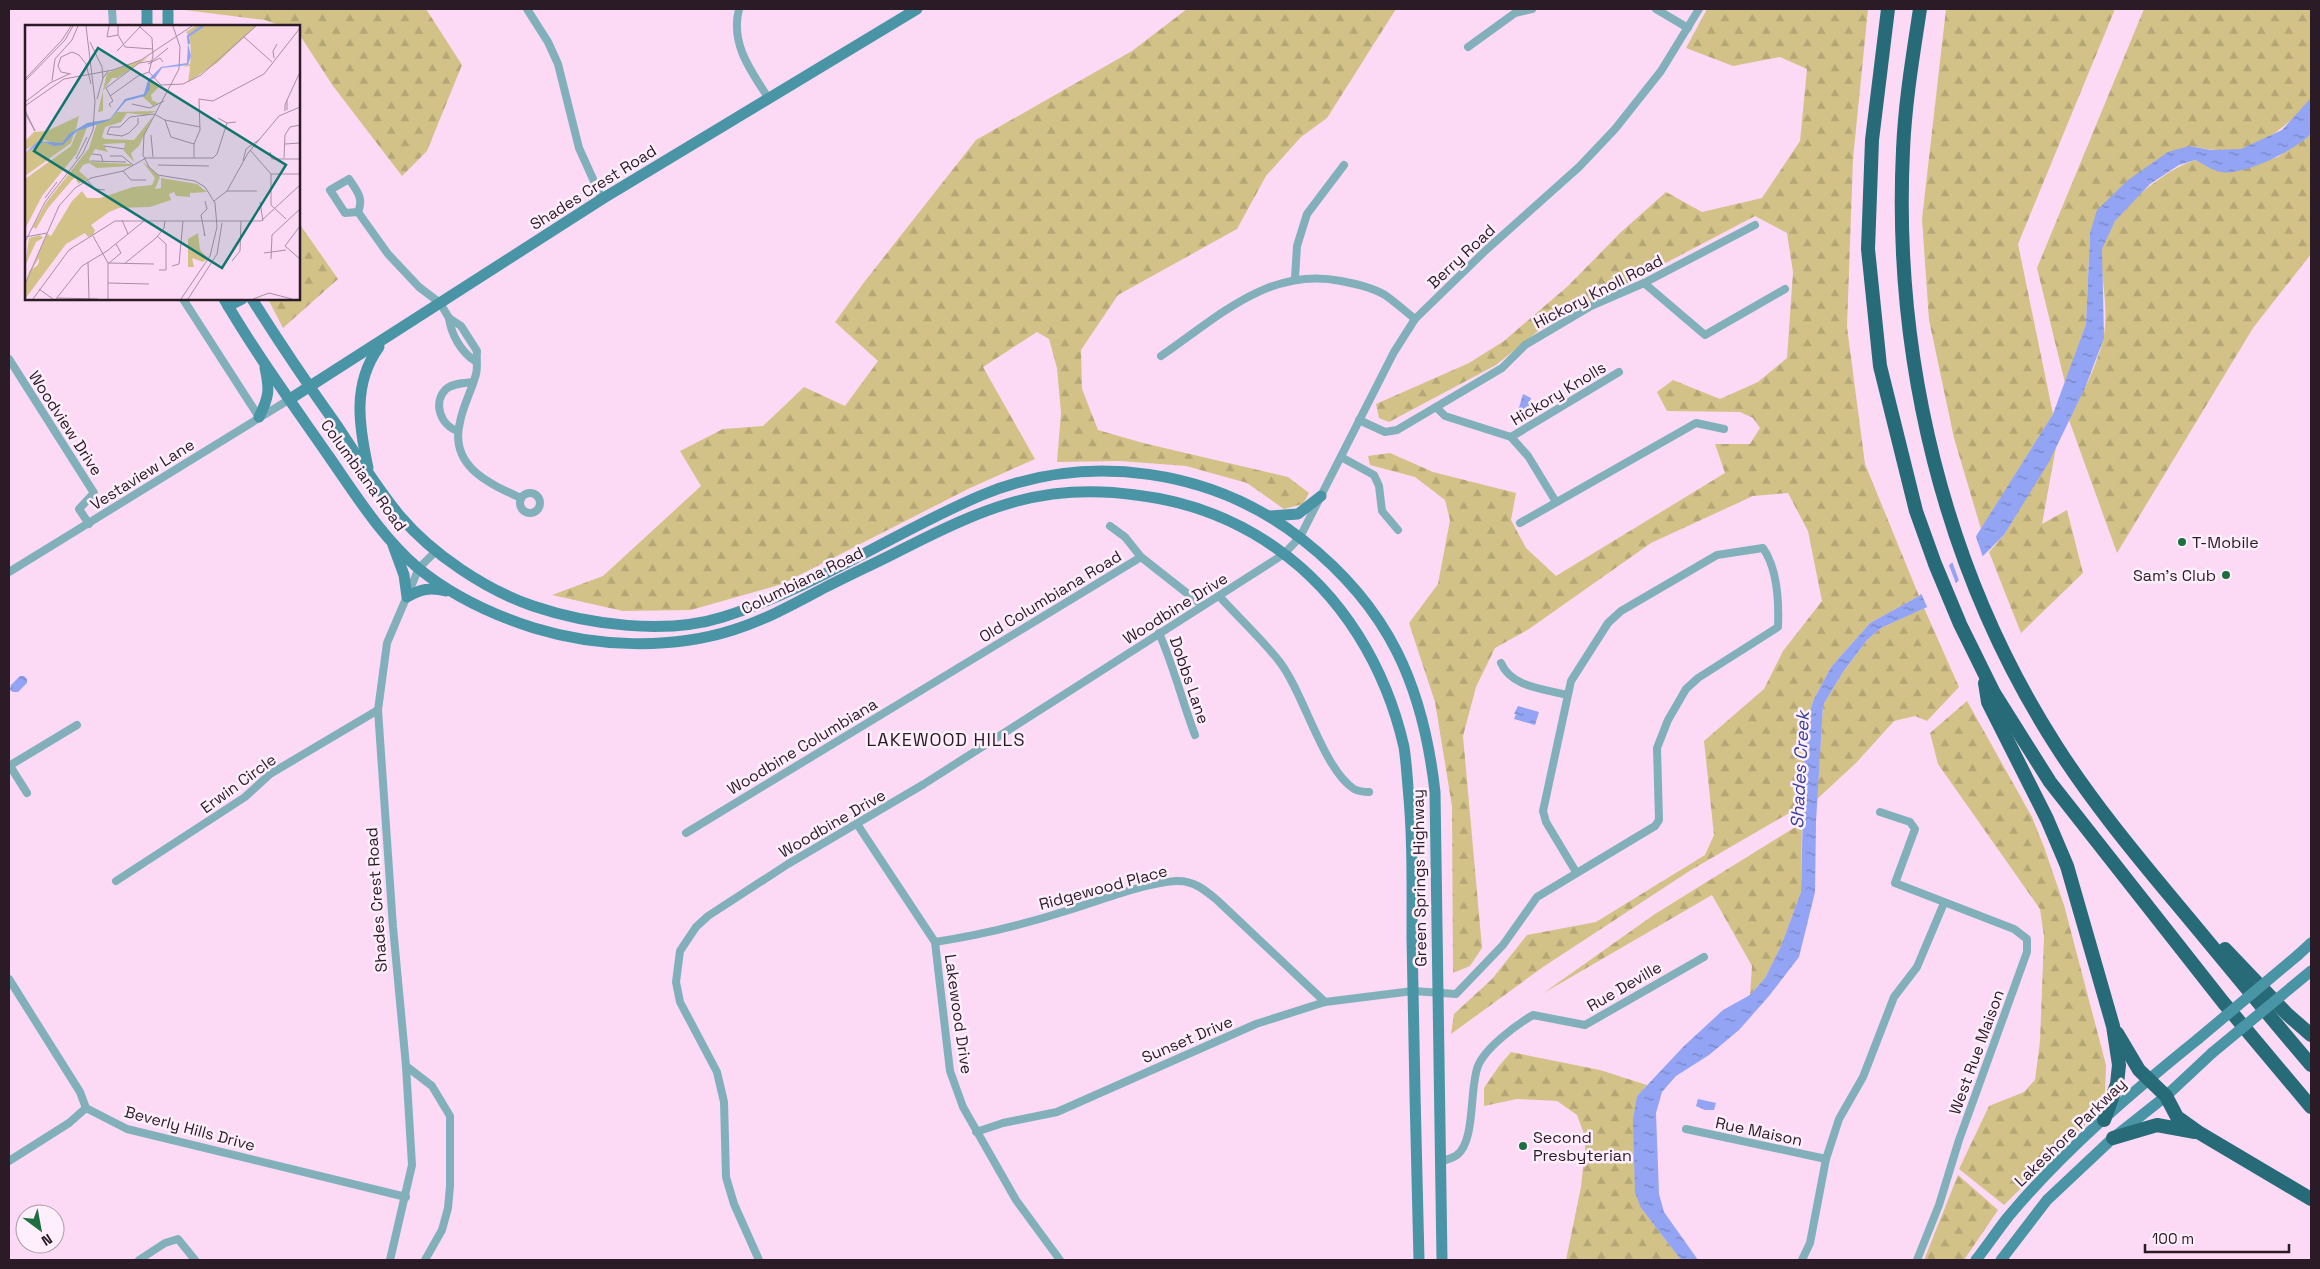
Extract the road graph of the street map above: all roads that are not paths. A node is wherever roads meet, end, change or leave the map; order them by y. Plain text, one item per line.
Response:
1 (112, 9) edge
2 (147, 9) edge
3 (168, 9) edge
4 (527, 9) edge
5 (739, 9) edge
6 (917, 9) edge
7 (1532, 9) edge
8 (1656, 9) edge
9 (1699, 9) edge
10 (1888, 9) edge
11 (1920, 9) edge
12 (113, 25) edge
13 (147, 25) edge
14 (168, 25) edge
15 (1688, 28) junction
16 (1468, 47) dead end
17 (769, 99) junction
18 (1344, 165) dead end
19 (602, 200) junction
20 (358, 212) junction
21 (1755, 225) dead end
22 (1295, 278) junction
23 (1644, 283) junction
24 (1785, 289) dead end
25 (184, 300) edge
26 (253, 300) edge
27 (226, 303) edge
28 (440, 303) junction
29 (1415, 319) junction
30 (383, 341) junction
31 (1161, 356) dead end
32 (9, 359) edge
33 (263, 359) junction
34 (1619, 372) dead end
35 (474, 382) junction
36 (310, 387) junction
37 (290, 399) junction
38 (1436, 407) junction
39 (259, 417) junction
40 (1359, 420) junction
41 (1724, 429) dead end
42 (458, 431) junction
43 (1511, 436) junction
44 (1341, 457) junction
45 (370, 475) junction
46 (1321, 496) junction
47 (520, 498) dead end
48 (1556, 502) junction
49 (962, 504) junction
50 (969, 516) junction
51 (1270, 516) junction
52 (1520, 523) dead end
53 (89, 524) junction
54 (1110, 526) dead end
55 (1398, 530) dead end
56 (1300, 538) junction
57 (391, 541) junction
58 (437, 550) junction
59 (1284, 554) junction
60 (1141, 557) junction
61 (419, 568) junction
62 (9, 572) edge
63 (452, 592) junction
64 (1219, 596) junction
65 (407, 597) junction
66 (1202, 605) junction
67 (1159, 633) junction
68 (1501, 663) dead end
69 (932, 683) joint
70 (1567, 695) junction
71 (1991, 698) junction
72 (378, 710) junction
73 (77, 725) dead end
74 (1195, 735) dead end
75 (9, 766) edge
76 (1369, 792) dead end
77 (26, 793) dead end
78 (1880, 812) dead end
79 (857, 824) junction
80 (686, 833) dead end
81 (1576, 872) junction
82 (116, 881) dead end
83 (2171, 897) junction
84 (1944, 903) junction
85 (935, 942) junction
86 (2311, 943) edge
87 (1704, 957) dead end
88 (2311, 971) edge
89 (9, 979) edge
90 (1413, 991) junction
91 (1439, 993) junction
92 (1325, 1002) junction
93 (2113, 1026) junction
94 (2311, 1035) edge
95 (2311, 1065) edge
96 (406, 1066) junction
97 (2149, 1079) junction
98 (2166, 1096) junction
99 (2311, 1107) edge
100 (86, 1108) junction
101 (2104, 1120) junction
102 (1686, 1129) dead end
103 (976, 1132) junction
104 (2198, 1132) junction
105 (2113, 1138) junction
106 (1826, 1159) junction
107 (9, 1161) edge
108 (1440, 1162) junction
109 (406, 1197) junction
110 (2311, 1199) edge
111 (139, 1260) edge
112 (195, 1260) edge
113 (390, 1260) edge
114 (425, 1260) edge
115 (759, 1260) edge
116 (1060, 1260) edge
117 (1418, 1260) edge
118 (1442, 1260) edge
119 (1802, 1260) edge
120 (1917, 1260) edge
121 (1976, 1260) edge
122 (2001, 1260) edge

1 - 12 street
2 - 13 main road
3 - 14 main road
4 - 19 street
5 - 17 street
6 - 17 main road, Shades Crest Road
7 - 16 street
8 - 15 street
9 - 15 street, Berry Road
10 - 71 highway
11 - 83 highway
15 - 29 street, Berry Road
17 - 19 main road, Shades Crest Road
18 - 22 street
19 - 28 main road, Shades Crest Road
20 - 20 street
20 - 28 street
21 - 23 street, Hickory Knoll Road
22 - 29 street
22 - 31 street
23 - 24 street
23 - 38 street, Hickory Knoll Road
25 - 39 street
26 - 36 main road, Columbiana Road
27 - 33 main road, Columbiana Road
28 - 30 main road, Shades Crest Road
28 - 35 street
29 - 40 street, Berry Road
30 - 36 main road, Shades Crest Road
30 - 45 main road
32 - 53 street, Woodview Drive
33 - 37 main road, Columbiana Road
33 - 39 main road
34 - 43 street, Hickory Knolls
35 - 42 street
35 - 42 street
36 - 37 main road, Shades Crest Road
36 - 45 main road, Columbiana Road
37 - 39 street, Vestaview Lane
37 - 57 main road, Columbiana Road
38 - 40 street
38 - 43 street, Hickory Knolls
39 - 53 street, Vestaview Lane
40 - 44 street, Berry Road
41 - 48 street
42 - 47 street
43 - 48 street, Hickory Knolls
44 - 46 street, Berry Road
44 - 55 street
45 - 58 main road, Columbiana Road
46 - 51 main road
46 - 56 street, Berry Road
48 - 52 street
49 - 50 main road
49 - 51 main road, Columbiana Road
49 - 58 main road, Columbiana Road
50 - 59 main road, Columbiana Road
50 - 63 main road, Columbiana Road
51 - 56 main road, Columbiana Road
53 - 62 street, Vestaview Lane
54 - 60 street
56 - 59 street, Berry Road
56 - 91 main road, Green Springs Highway
57 - 61 main road, Columbiana Road
57 - 65 main road
58 - 61 street, Shades Crest Road
59 - 64 street, Woodbine Drive
59 - 90 main road, Green Springs Highway
60 - 66 street, Old Columbiana Road
60 - 69 street, Old Columbiana Road
61 - 63 main road, Columbiana Road
61 - 65 street, Shades Crest Road
63 - 65 main road
64 - 66 street, Woodbine Drive
64 - 76 street
65 - 72 street, Shades Crest Road
66 - 67 street, Woodbine Drive
67 - 74 street, Dobbs Lane
67 - 79 street, Woodbine Drive
68 - 70 street
69 - 80 street, Woodbine Columbiana
70 - 81 street
70 - 81 street, Sunset Drive
71 - 93 highway
71 - 99 highway
72 - 82 street, Erwin Circle
72 - 96 street, Shades Crest Road
73 - 75 street
75 - 77 street
78 - 84 street, West Rue Maison
79 - 85 street, Lakewood Drive
79 - 115 street, Woodbine Drive
81 - 91 street, Sunset Drive
83 - 94 highway
83 - 95 highway
84 - 106 street
84 - 120 street, West Rue Maison
85 - 92 street, Ridgewood Place
85 - 103 street, Lakewood Drive
86 - 97 main road, Lakeshore Parkway, bridge
87 - 108 street, Rue Deville
88 - 98 main road, Lakeshore Parkway, bridge
89 - 100 street
90 - 91 street, Sunset Drive
90 - 92 street, Sunset Drive
90 - 117 main road, Green Springs Highway
91 - 108 main road, Green Springs Highway
92 - 103 street, Sunset Drive
93 - 97 highway
93 - 101 highway
96 - 109 street, Shades Crest Road
96 - 114 street
97 - 98 highway
97 - 101 main road, Lakeshore Parkway
98 - 104 highway
98 - 105 main road, Lakeshore Parkway
100 - 107 street
100 - 109 street, Beverly Hills Drive
101 - 121 main road, Lakeshore Parkway
102 - 106 street, Rue Maison
103 - 116 street, Lakewood Drive
104 - 105 highway
104 - 110 highway
105 - 122 main road, Lakeshore Parkway
106 - 119 street
108 - 118 main road, Green Springs Highway
109 - 113 street, Shades Crest Road
111 - 112 street

